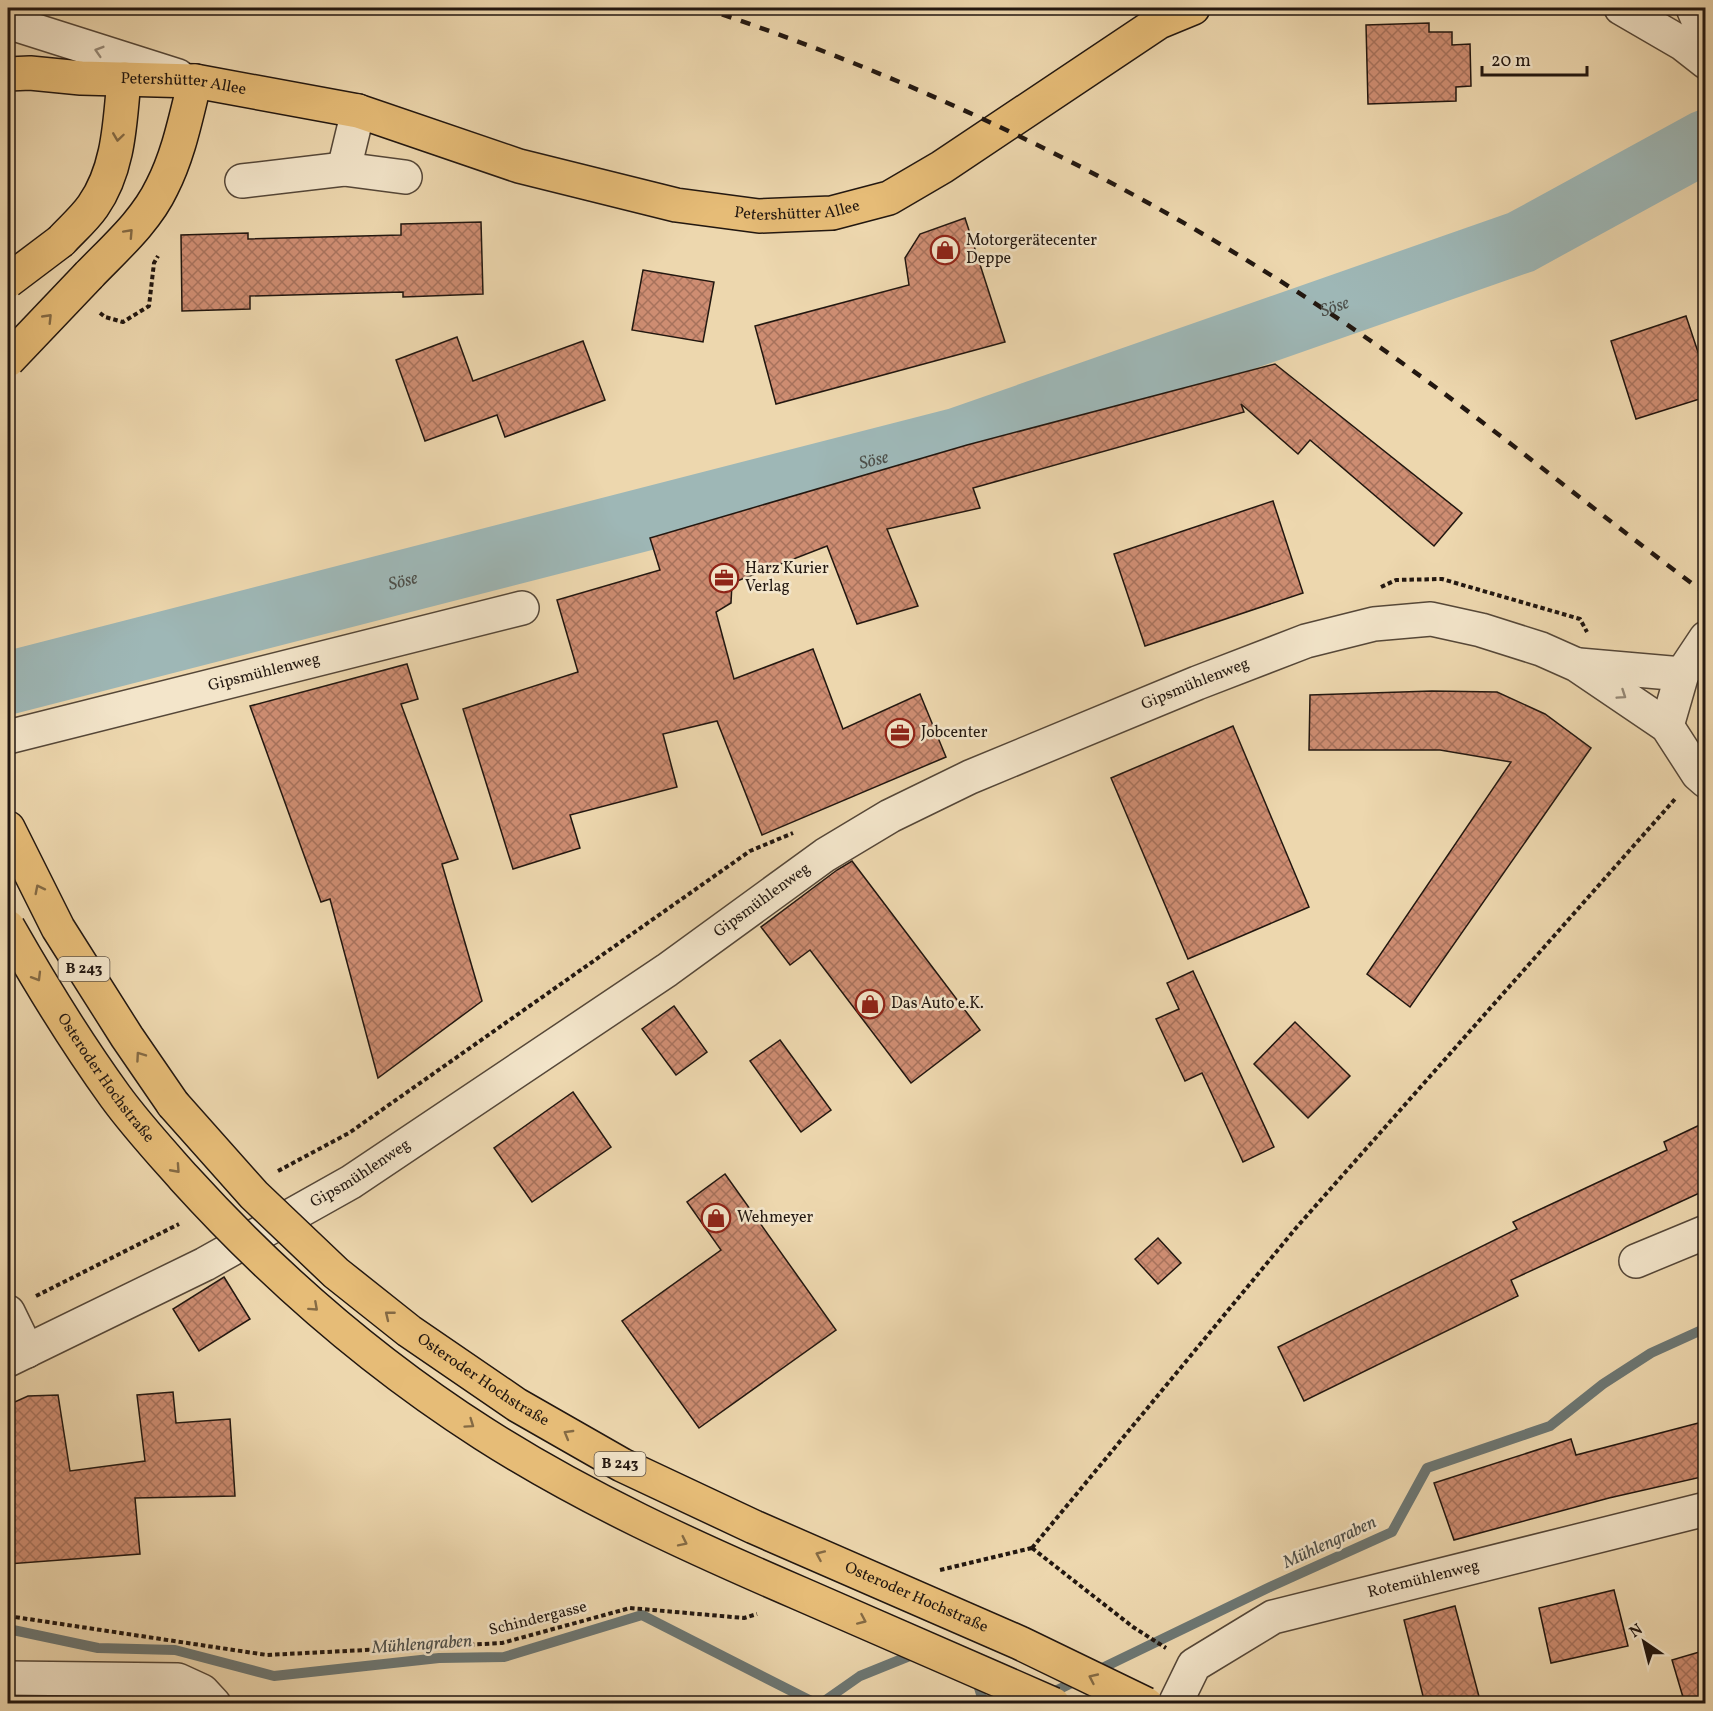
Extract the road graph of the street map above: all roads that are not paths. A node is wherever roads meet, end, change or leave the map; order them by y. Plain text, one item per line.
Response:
1 (1193, 8) edge
2 (1621, 8) edge
3 (1693, 8) edge
4 (1154, 15) edge
5 (8, 22) edge
6 (1706, 39) edge
7 (1706, 62) edge
8 (8, 74) edge
9 (124, 79) junction
10 (195, 81) junction
11 (358, 111) junction
12 (344, 169) junction
13 (405, 177) dead end
14 (242, 181) dead end
15 (8, 281) edge
16 (8, 360) edge
17 (522, 608) dead end
18 (1706, 638) edge
19 (1577, 665) junction
20 (1682, 674) junction
21 (1667, 726) junction
22 (8, 737) edge
23 (1702, 777) edge
24 (8, 828) edge
25 (8, 927) edge
26 (1706, 1232) edge
27 (1636, 1261) dead end
28 (8, 1312) edge
29 (17, 1355) edge
30 (1706, 1509) edge
31 (8, 1678) edge
32 (214, 1704) edge
33 (1053, 1704) edge
34 (1146, 1704) edge
35 (1175, 1704) edge

1 - 4 main road, Petershütter Allee
2 - 7 street
3 - 6 street
4 - 11 main road, Petershütter Allee
10 -> 5 street
8 - 9 main road, Petershütter Allee
9 - 10 main road, Petershütter Allee
9 -> 15 main road, bridge
10 - 11 main road, Petershütter Allee
16 -> 10 main road, bridge
11 - 12 street
12 - 13 street
12 - 14 street
17 - 22 street, Gipsmühlenweg
18 - 20 street
19 - 20 street, Gipsmühlenweg
19 -> 21 street, Gipsmühlenweg
19 - 29 street, Gipsmühlenweg
20 - 21 street
21 - 23 street
34 -> 24 main road, Osteroder Hochstraße / B 243, bridge
25 -> 33 main road, Osteroder Hochstraße / B 243, bridge
26 - 27 street
28 - 29 street
30 - 35 street, Rotemühlenweg
31 - 32 street

